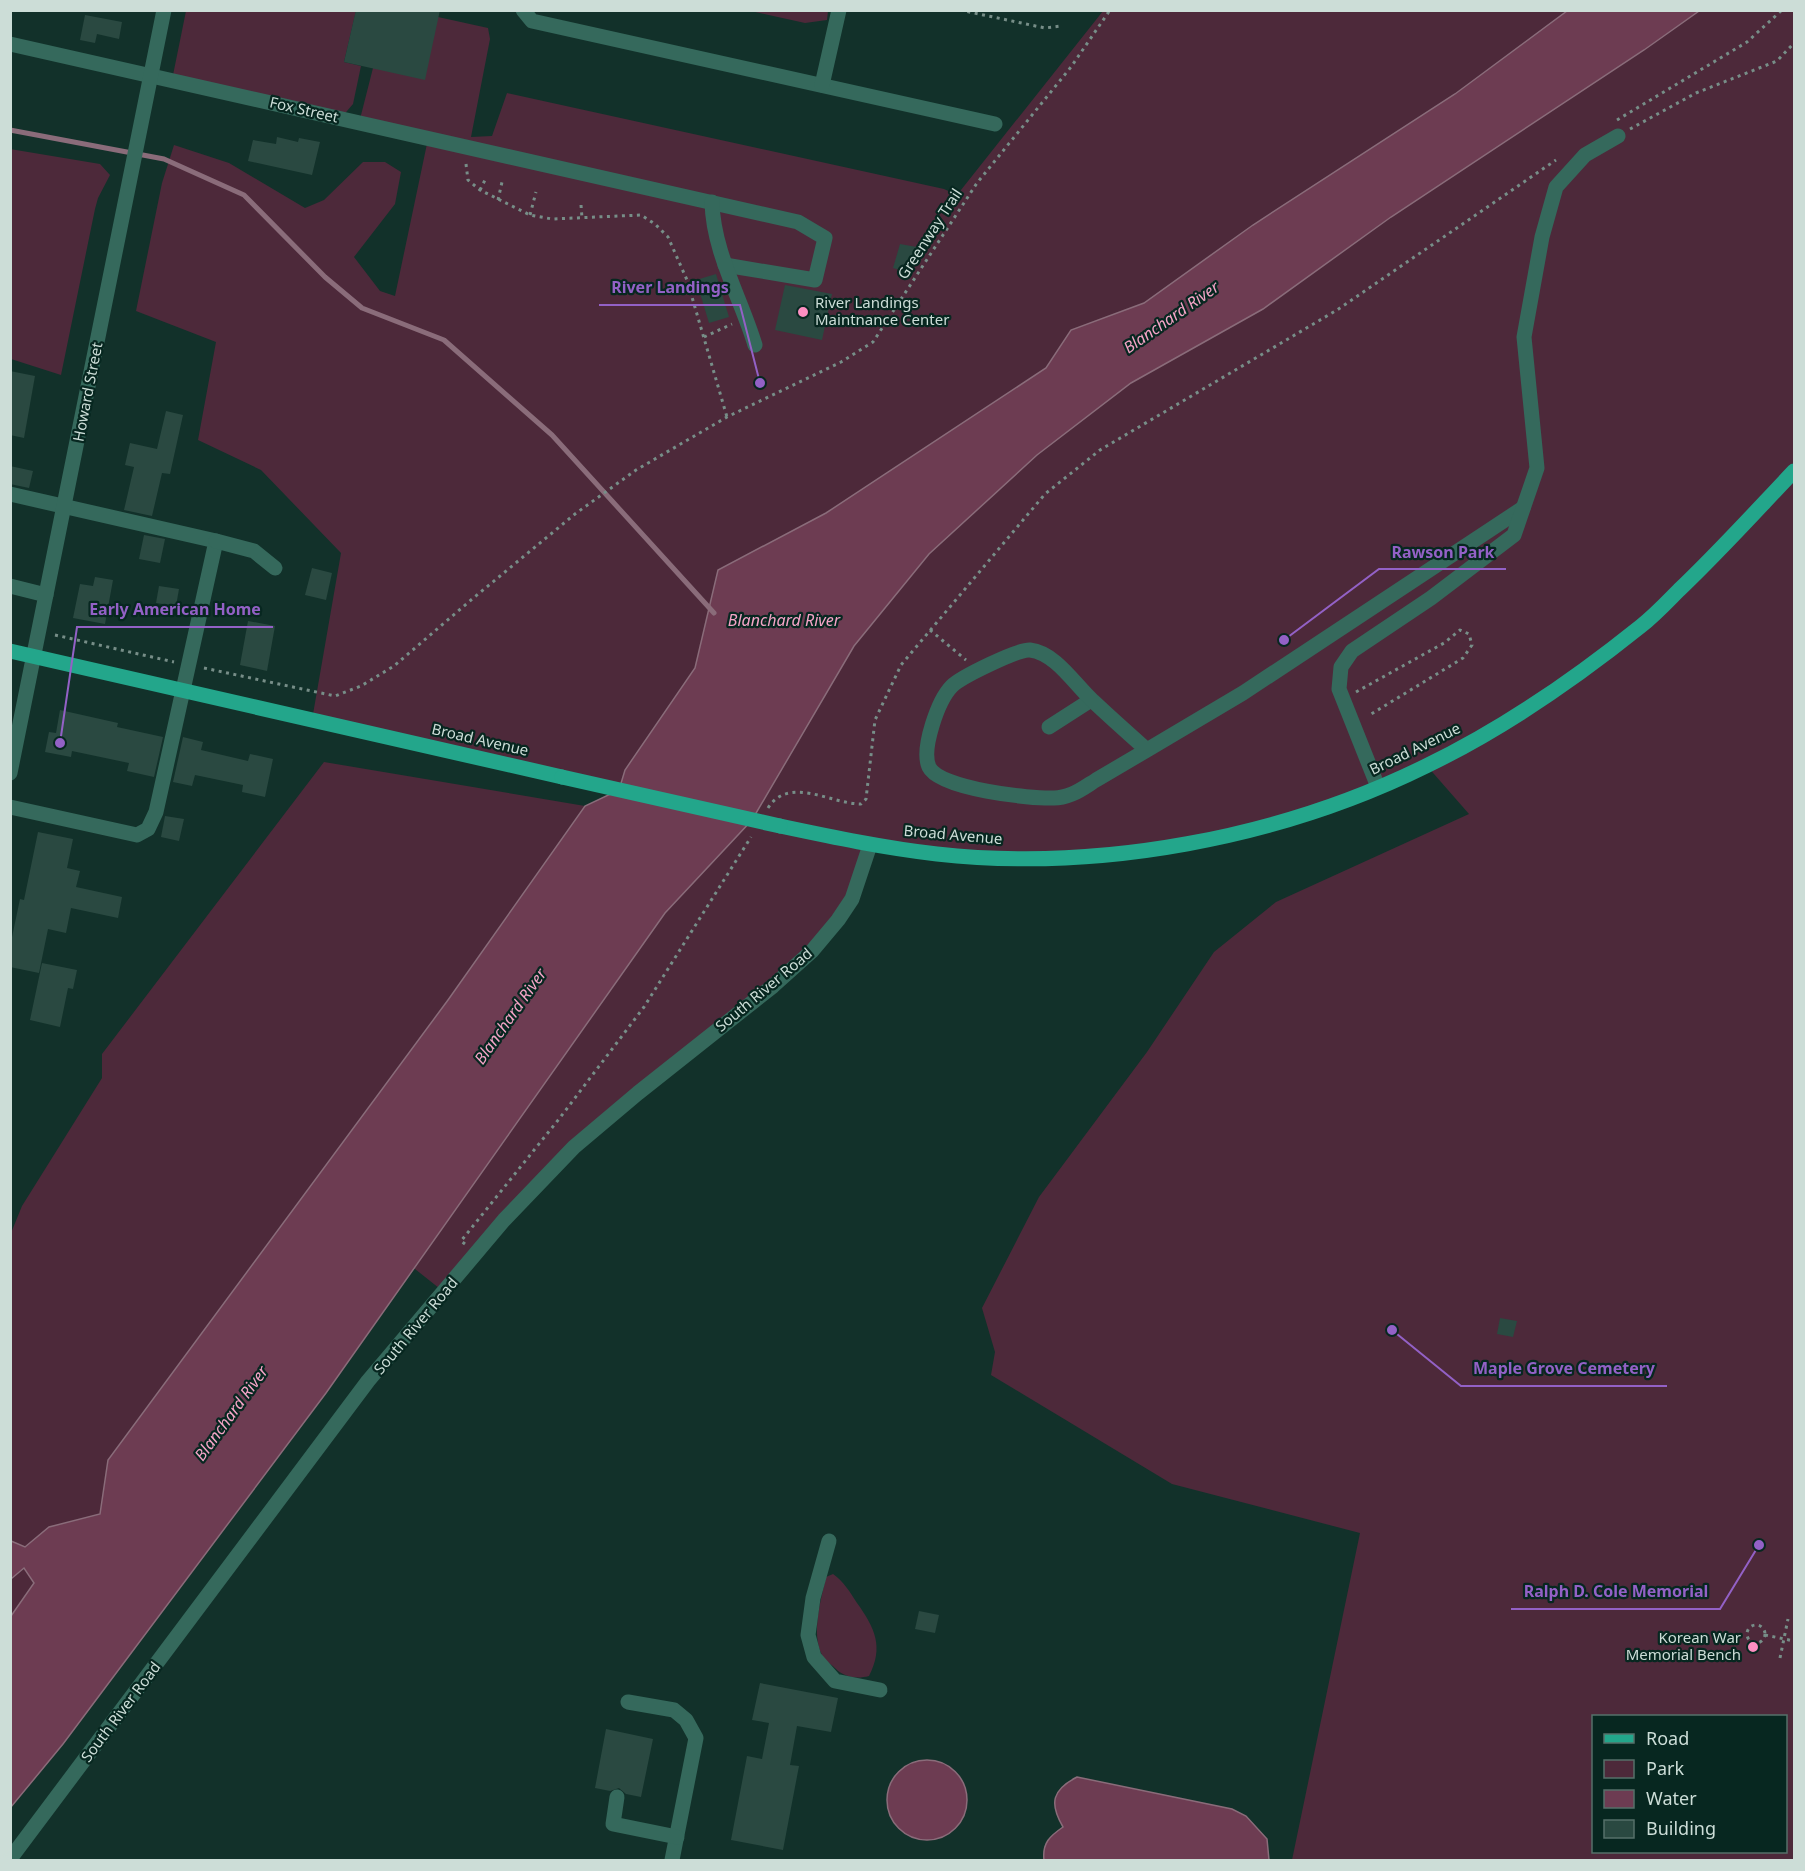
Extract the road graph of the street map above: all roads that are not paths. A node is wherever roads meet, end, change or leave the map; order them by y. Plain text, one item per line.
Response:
1 (164, 10) edge
2 (523, 10) edge
3 (839, 10) edge
4 (10, 44) edge
5 (151, 75) junction
6 (822, 86) junction
7 (995, 124) dead end
8 (1617, 128) road end
9 (712, 202) junction
10 (726, 265) junction
11 (755, 345) dead end
12 (1794, 471) edge
13 (10, 494) edge
14 (65, 506) junction
15 (1523, 508) junction
16 (216, 541) junction
17 (276, 568) dead end
18 (10, 586) edge
19 (46, 595) junction
20 (10, 651) edge
21 (34, 657) junction
22 (182, 690) junction
23 (1091, 700) junction
24 (1049, 726) dead end
25 (1147, 750) junction
26 (10, 773) edge
27 (1378, 787) junction
28 (10, 807) edge
29 (870, 845) junction
30 (829, 1541) dead end
31 (880, 1690) dead end
32 (628, 1702) dead end
33 (617, 1797) dead end
34 (677, 1837) junction
35 (10, 1859) edge
36 (672, 1860) edge

1 - 5 street, Howard Street
2 - 6 street
3 - 6 street
4 - 5 street, Fox Street
5 - 9 street, Fox Street
5 - 14 street, Howard Street
6 - 7 street
8 - 15 street
9 - 10 street
9 - 10 street, Fox Street
10 - 11 street
12 - 27 main road, Broad Avenue
13 - 14 street
14 - 16 street
14 - 19 street, Howard Street
15 - 25 street
15 - 27 street
16 - 17 street
16 - 22 street
18 - 19 street
19 - 21 street, Howard Street
20 - 21 main road, Broad Avenue
21 - 22 main road, Broad Avenue
21 - 26 street, Howard Street
22 - 28 street
22 - 29 main road, Broad Avenue, bridge
23 - 24 street
23 - 25 street
23 - 25 street
27 - 29 main road, Broad Avenue
29 - 35 street, South River Road
30 - 31 street
32 - 34 street
33 - 34 street
34 - 36 street

